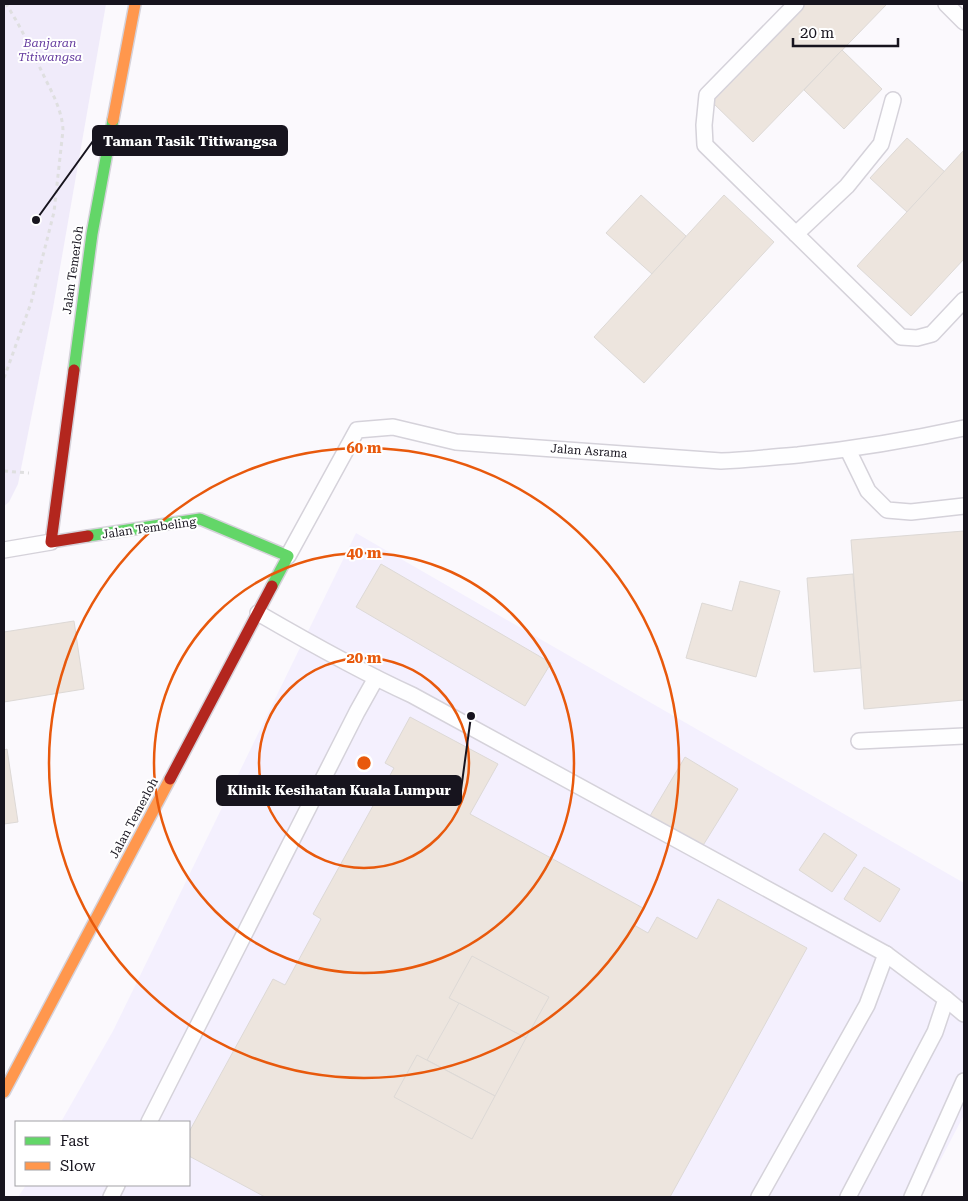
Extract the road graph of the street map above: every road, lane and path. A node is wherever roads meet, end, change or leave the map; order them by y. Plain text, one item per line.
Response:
1 (6, 4) edge
2 (135, 4) edge
3 (796, 4) edge
4 (946, 4) edge
5 (964, 22) edge
6 (893, 100) dead end
7 (796, 234) junction
8 (964, 300) edge
9 (4, 378) edge
10 (964, 428) edge
11 (848, 450) junction
12 (4, 471) edge
13 (34, 473) dead end
14 (964, 506) edge
15 (51, 542) junction
16 (4, 550) edge
17 (288, 556) junction
18 (258, 613) junction
19 (376, 678) junction
20 (964, 736) edge
21 (860, 741) dead end
22 (886, 954) junction
23 (946, 999) junction
24 (964, 1014) edge
25 (964, 1081) edge
26 (4, 1092) edge
27 (150, 1121) edge
28 (759, 1197) edge
29 (848, 1197) edge
30 (912, 1197) edge

1 - 9 path
2 - 15 street, Jalan Temerloh
3 - 7 lane
4 - 5 lane
6 - 7 lane
7 - 8 lane
10 - 11 lane, Jalan Asrama
11 - 14 lane
11 - 17 lane, Jalan Asrama
12 - 13 path
15 - 16 lane, Jalan Tembeling
15 - 17 street, Jalan Tembeling
17 - 18 street, Jalan Temerloh
18 - 19 lane
18 - 26 street, Jalan Temerloh
19 - 22 lane
19 - 27 lane
20 - 21 lane
22 - 23 lane
22 - 28 lane
23 - 24 lane
23 - 29 lane
25 - 30 lane

